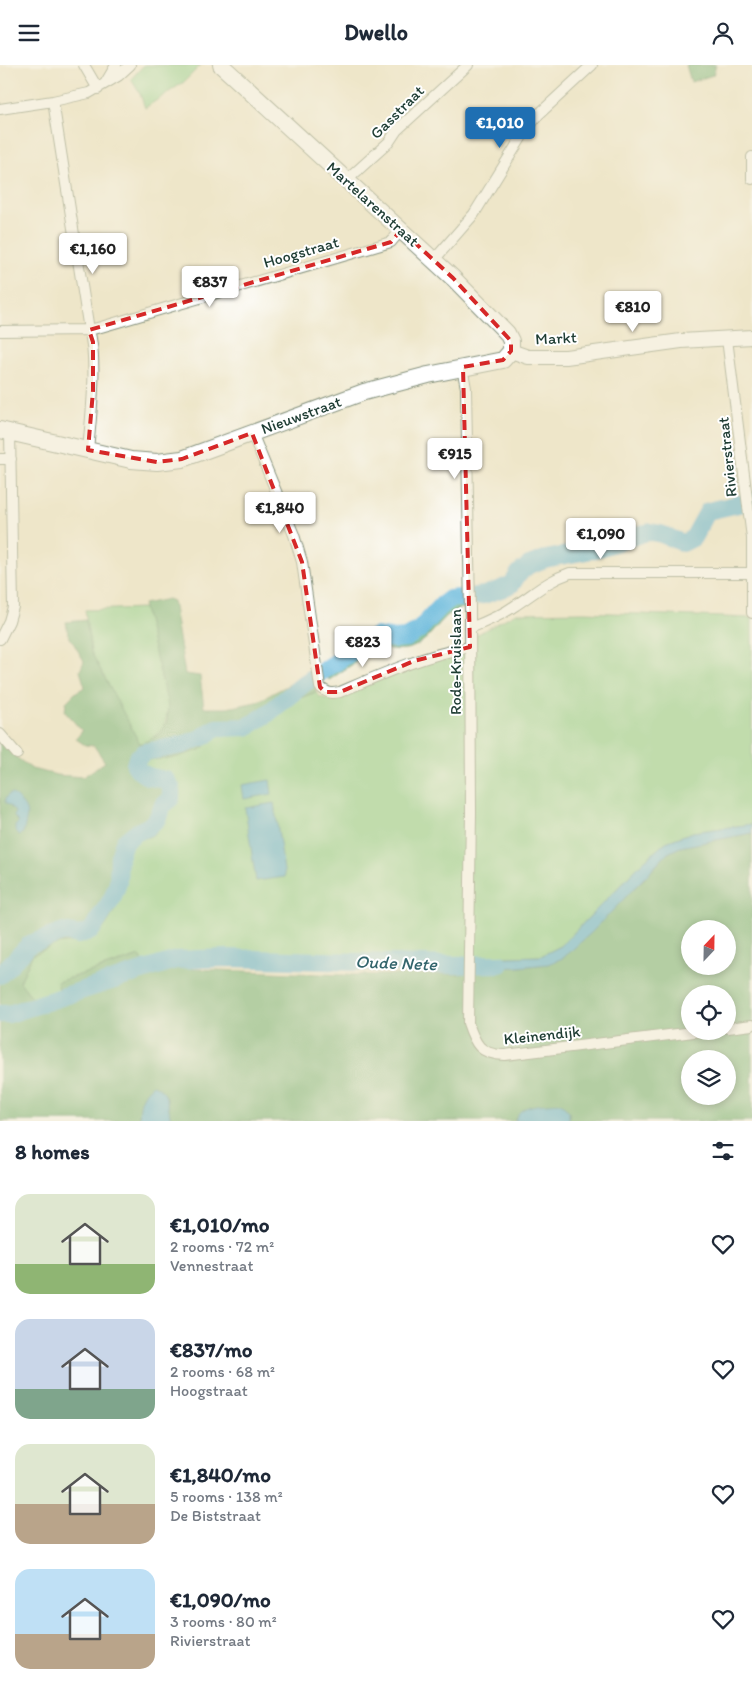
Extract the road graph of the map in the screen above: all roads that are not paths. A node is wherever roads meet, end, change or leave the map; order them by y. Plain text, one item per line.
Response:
1 (84, 65) edge
2 (116, 65) edge
3 (130, 65) edge
4 (221, 65) edge
5 (468, 65) edge
6 (592, 65) edge
7 (101, 86) junction
8 (53, 101) junction
9 (0, 109) edge
10 (752, 157) edge
11 (752, 179) edge
12 (347, 180) junction
13 (401, 230) junction
14 (434, 260) junction
15 (89, 330) junction
16 (0, 331) edge
17 (752, 337) edge
18 (728, 339) junction
19 (511, 351) junction
20 (462, 367) junction
21 (5, 431) edge
22 (252, 433) junction
23 (88, 450) junction
24 (0, 459) edge
25 (11, 459) junction
26 (752, 573) edge
27 (752, 613) edge
28 (470, 628) junction
29 (0, 639) edge
30 (470, 647) junction
31 (0, 734) edge
32 (17, 754) dead end
33 (469, 957) joint
34 (752, 1025) edge
35 (736, 1027) edge
36 (681, 1033) edge

1 - 7 street
2 - 7 street
3 - 7 street
4 - 12 main road, Martelarenstraat
5 - 12 street, Gasstraat
6 - 14 street
7 - 8 street
8 - 9 street
8 - 15 street
10 - 11 street
12 - 13 main road, Martelarenstraat
13 - 14 main road, Martelarenstraat
13 - 15 street, Hoogstraat
14 - 19 main road, Martelarenstraat
15 - 16 street, Hoogstraat
15 - 23 street
17 - 18 street, Markt
18 - 19 street, Markt
18 - 26 street, Rivierstraat
19 - 20 main road, Nieuwstraat
20 - 22 main road, Nieuwstraat
20 - 28 street, Rode-Kruislaan
21 - 23 main road, Nieuwstraat
21 - 25 street
22 - 23 main road, Nieuwstraat
22 - 30 street
24 - 25 street
25 - 29 street
26 - 27 street, Rivierstraat
26 - 28 street
28 - 30 street, Rode-Kruislaan
30 - 33 street, Rode-Kruislaan
31 - 32 street
33 - 36 street, Kleinendijk
34 - 35 street

